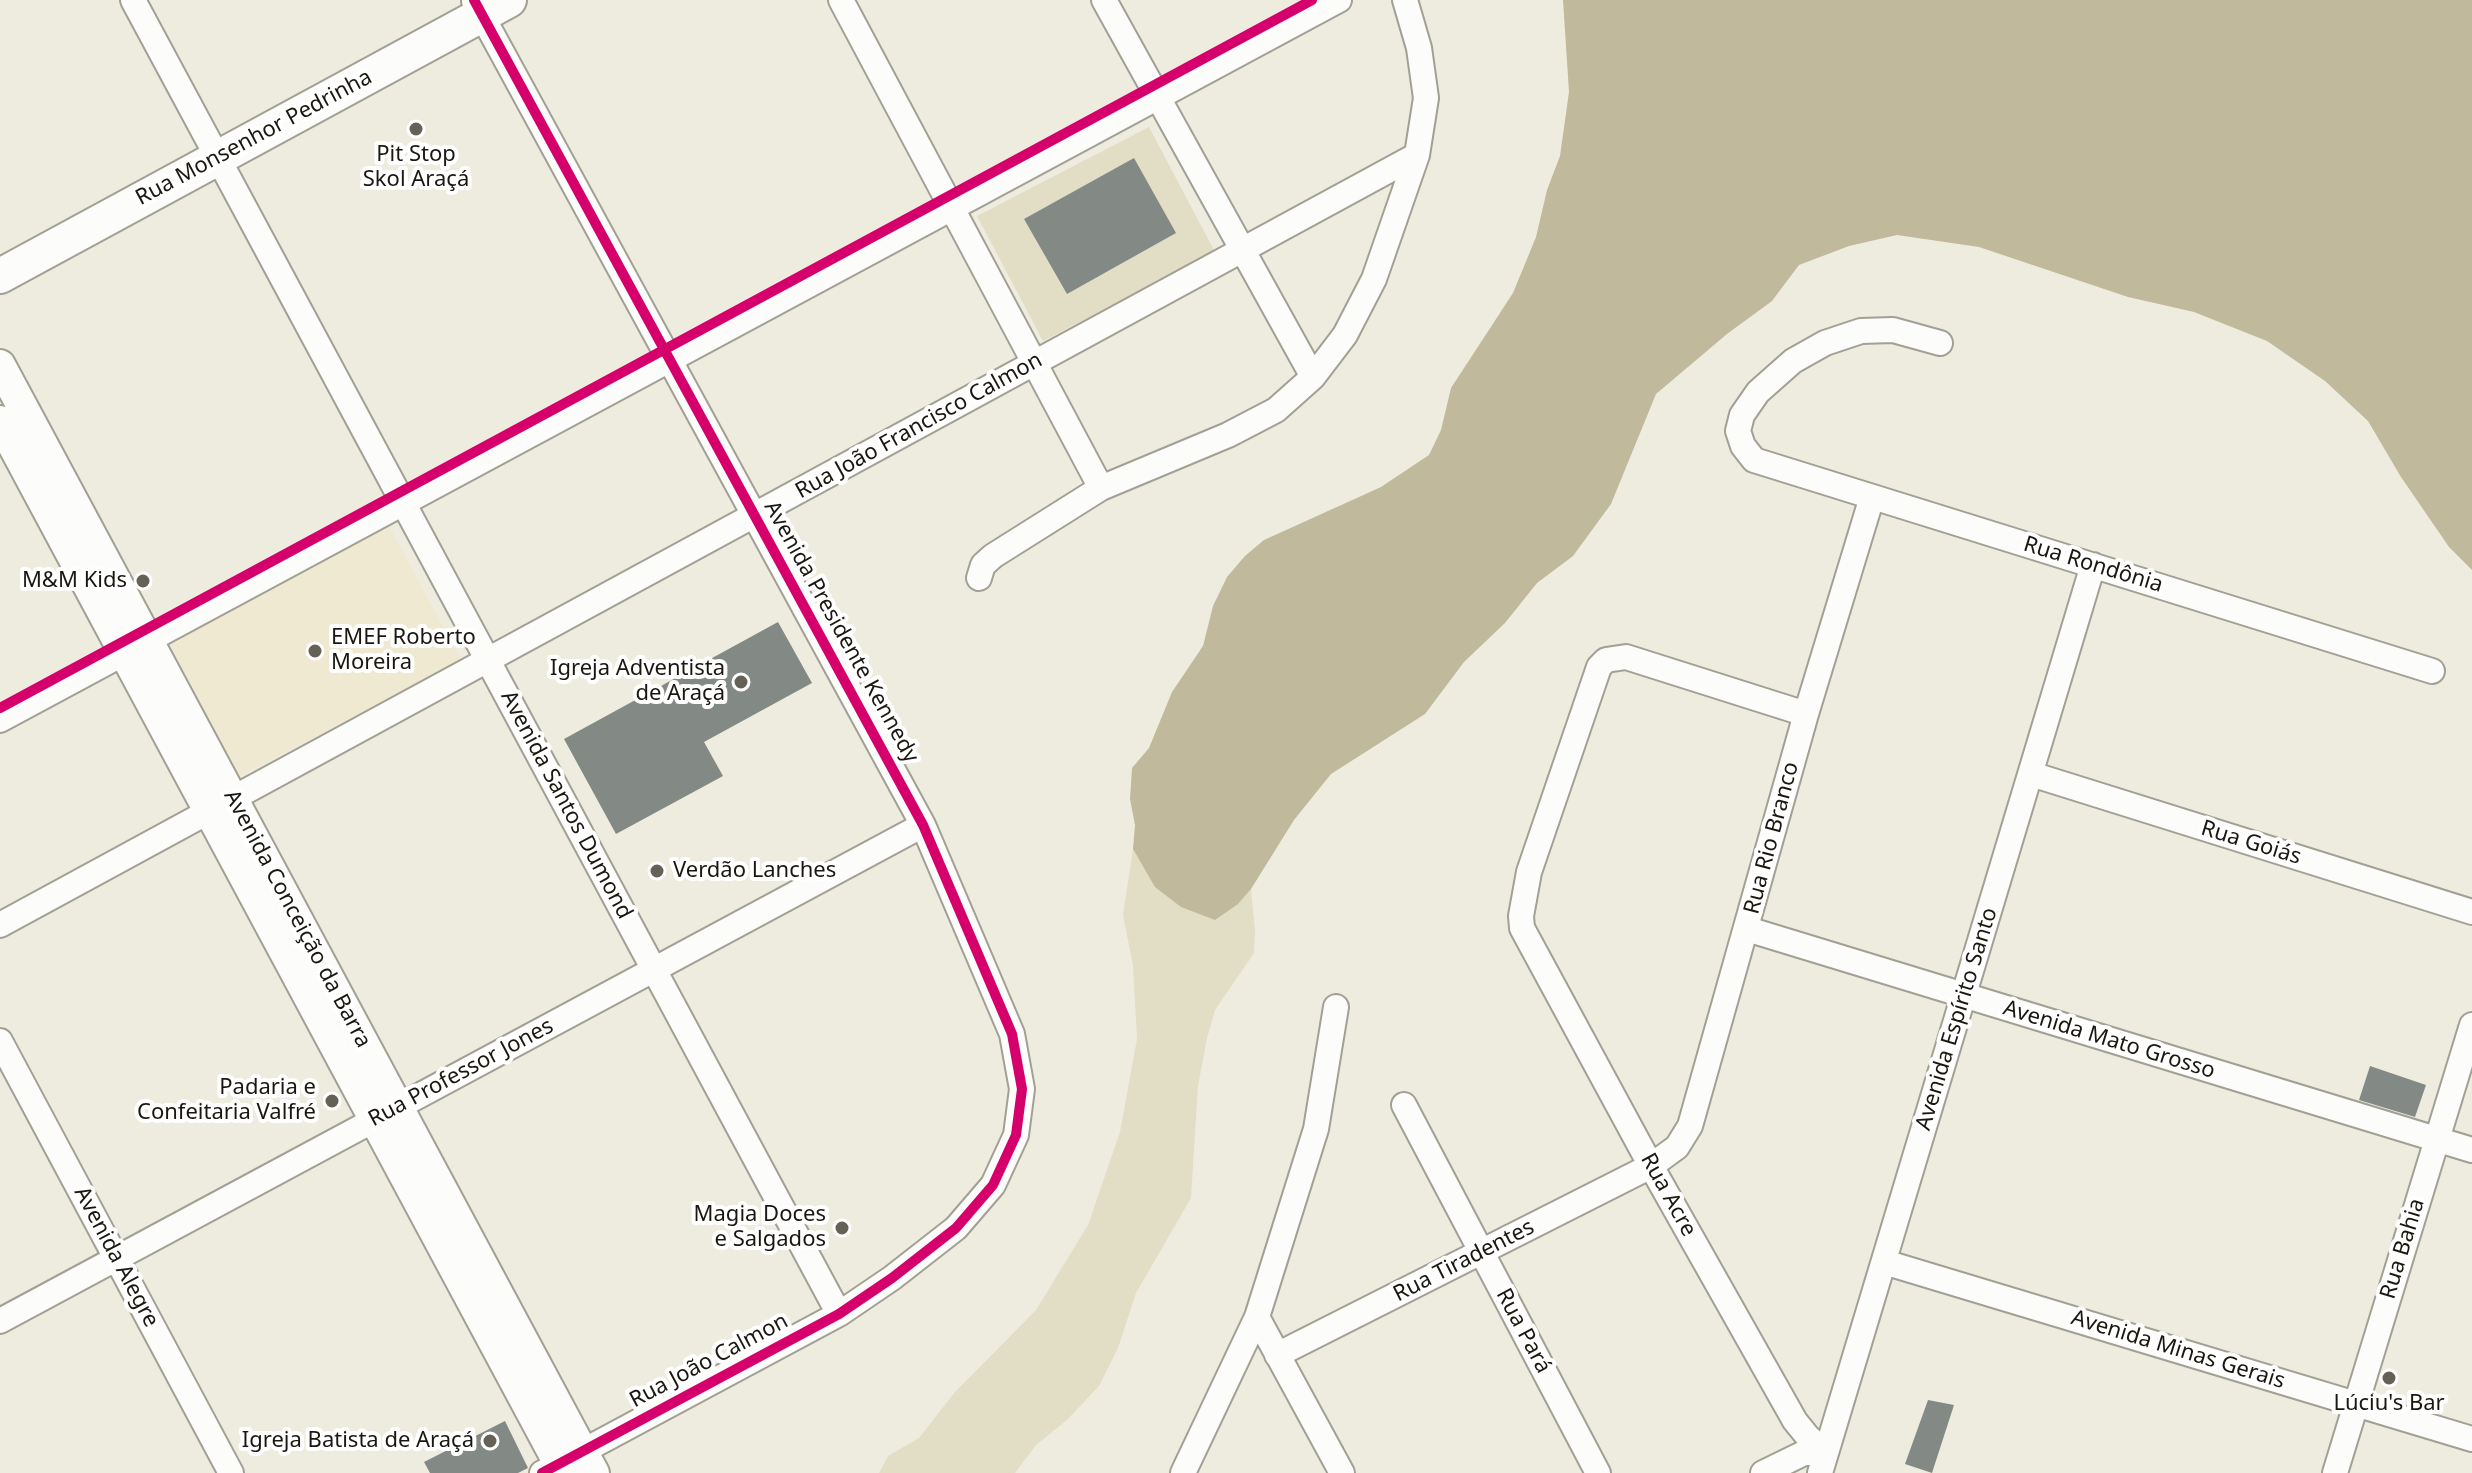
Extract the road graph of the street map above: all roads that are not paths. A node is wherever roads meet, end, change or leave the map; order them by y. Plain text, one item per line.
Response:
1 (133, 0) edge
2 (841, 0) edge
3 (1104, 0) edge
4 (1339, 0) edge
5 (1405, 0) edge
6 (488, 5) edge
7 (1158, 97) junction
8 (1417, 155) junction
9 (218, 158) junction
10 (952, 208) junction
11 (1242, 250) junction
12 (0, 276) edge
13 (1940, 343) dead end
14 (670, 360) junction
15 (1034, 363) junction
16 (0, 365) edge
17 (1313, 377) junction
18 (0, 421) edge
19 (1101, 488) junction
20 (1872, 497) junction
21 (404, 503) junction
22 (754, 516) junction
23 (2093, 565) junction
24 (979, 578) dead end
25 (136, 647) junction
26 (488, 660) junction
27 (2432, 671) dead end
28 (1806, 714) junction
29 (0, 720) edge
30 (2031, 774) junction
31 (221, 805) junction
32 (923, 825) junction
33 (2472, 912) edge
34 (0, 925) edge
35 (1747, 929) junction
36 (654, 969) junction
37 (1964, 996) junction
38 (1336, 1007) dead end
39 (2472, 1025) edge
40 (0, 1041) edge
41 (1404, 1105) dead end
42 (386, 1113) junction
43 (2437, 1139) junction
44 (2472, 1150) edge
45 (1651, 1166) junction
46 (1481, 1252) junction
47 (116, 1258) junction
48 (1884, 1262) junction
49 (892, 1278) joint
50 (839, 1314) junction
51 (1257, 1317) junction
52 (0, 1321) edge
53 (1277, 1355) junction
54 (2356, 1404) junction
55 (2472, 1439) edge
56 (1823, 1463) edge
57 (568, 1467) edge
58 (231, 1473) edge
59 (1183, 1473) edge
60 (1342, 1473) edge
61 (1598, 1473) edge
62 (1763, 1473) edge
63 (2335, 1473) edge

1 - 9 street, Avenida Santos Dumond
2 - 10 street
3 - 7 street
4 - 7 street
5 - 8 street
6 - 9 main road, Rua Monsenhor Pedrinha
6 - 14 street, Avenida Presidente Kennedy
7 - 10 street
7 - 11 street
8 - 11 street, Rua João Francisco Calmon
8 - 17 street
9 - 12 main road, Rua Monsenhor Pedrinha
9 - 21 street, Avenida Santos Dumond
10 - 14 street
10 - 15 street
11 - 15 street, Rua João Francisco Calmon
11 - 17 street
13 - 20 street, Rua Rondônia
14 - 21 street
14 - 22 street, Avenida Presidente Kennedy
15 - 19 street
15 - 22 street, Rua João Francisco Calmon
16 - 25 street, Avenida Conceição da Barra
17 - 19 street
18 - 25 street, Avenida Conceição da Barra
19 - 24 street
20 - 23 street, Rua Rondônia
20 - 28 street, Rua Rio Branco
21 - 25 street
21 - 26 street, Avenida Santos Dumond
22 - 26 street, Rua João Francisco Calmon
22 - 32 street, Avenida Presidente Kennedy
23 - 27 street, Rua Rondônia
23 - 30 street, Avenida Espírito Santo
25 - 29 street
25 - 31 street, Avenida Conceição da Barra
26 - 31 street, Rua João Francisco Calmon
26 - 36 street, Avenida Santos Dumond
28 - 35 street, Rua Rio Branco
28 - 45 street, Rua Acre
30 - 33 street, Rua Goiás
30 - 37 street, Avenida Espírito Santo
31 - 34 street, Rua João Francisco Calmon
31 - 42 street, Avenida Conceição da Barra
32 - 36 street, Rua Professor Jones
32 - 49 street, Avenida Presidente Kennedy
35 - 37 street, Avenida Mato Grosso
35 - 45 street, Rua Rio Branco
36 - 42 street, Rua Professor Jones
36 - 50 street, Avenida Santos Dumond
37 - 43 street, Avenida Mato Grosso
37 - 48 street, Avenida Espírito Santo
38 - 51 street
39 - 43 street, Rua Bahia
40 - 47 street, Avenida Alegre
41 - 46 street, Rua Pará
42 - 47 street, Rua Professor Jones
42 - 57 street, Avenida Conceição da Barra
43 - 44 street, Avenida Mato Grosso
43 - 54 street, Rua Bahia
45 - 46 street, Rua Tiradentes
45 - 56 street, Rua Acre
46 - 53 street, Rua Tiradentes
46 - 61 street, Rua Pará
47 - 52 street, Rua Professor Jones
47 - 58 street, Avenida Alegre
48 - 54 street, Avenida Minas Gerais
48 - 56 street, Avenida Espírito Santo
49 - 50 street, Rua João Calmon
50 - 57 street, Rua João Calmon
51 - 53 street
51 - 59 street
53 - 60 street
54 - 55 street, Avenida Minas Gerais
54 - 63 street, Rua Bahia
56 - 62 street

